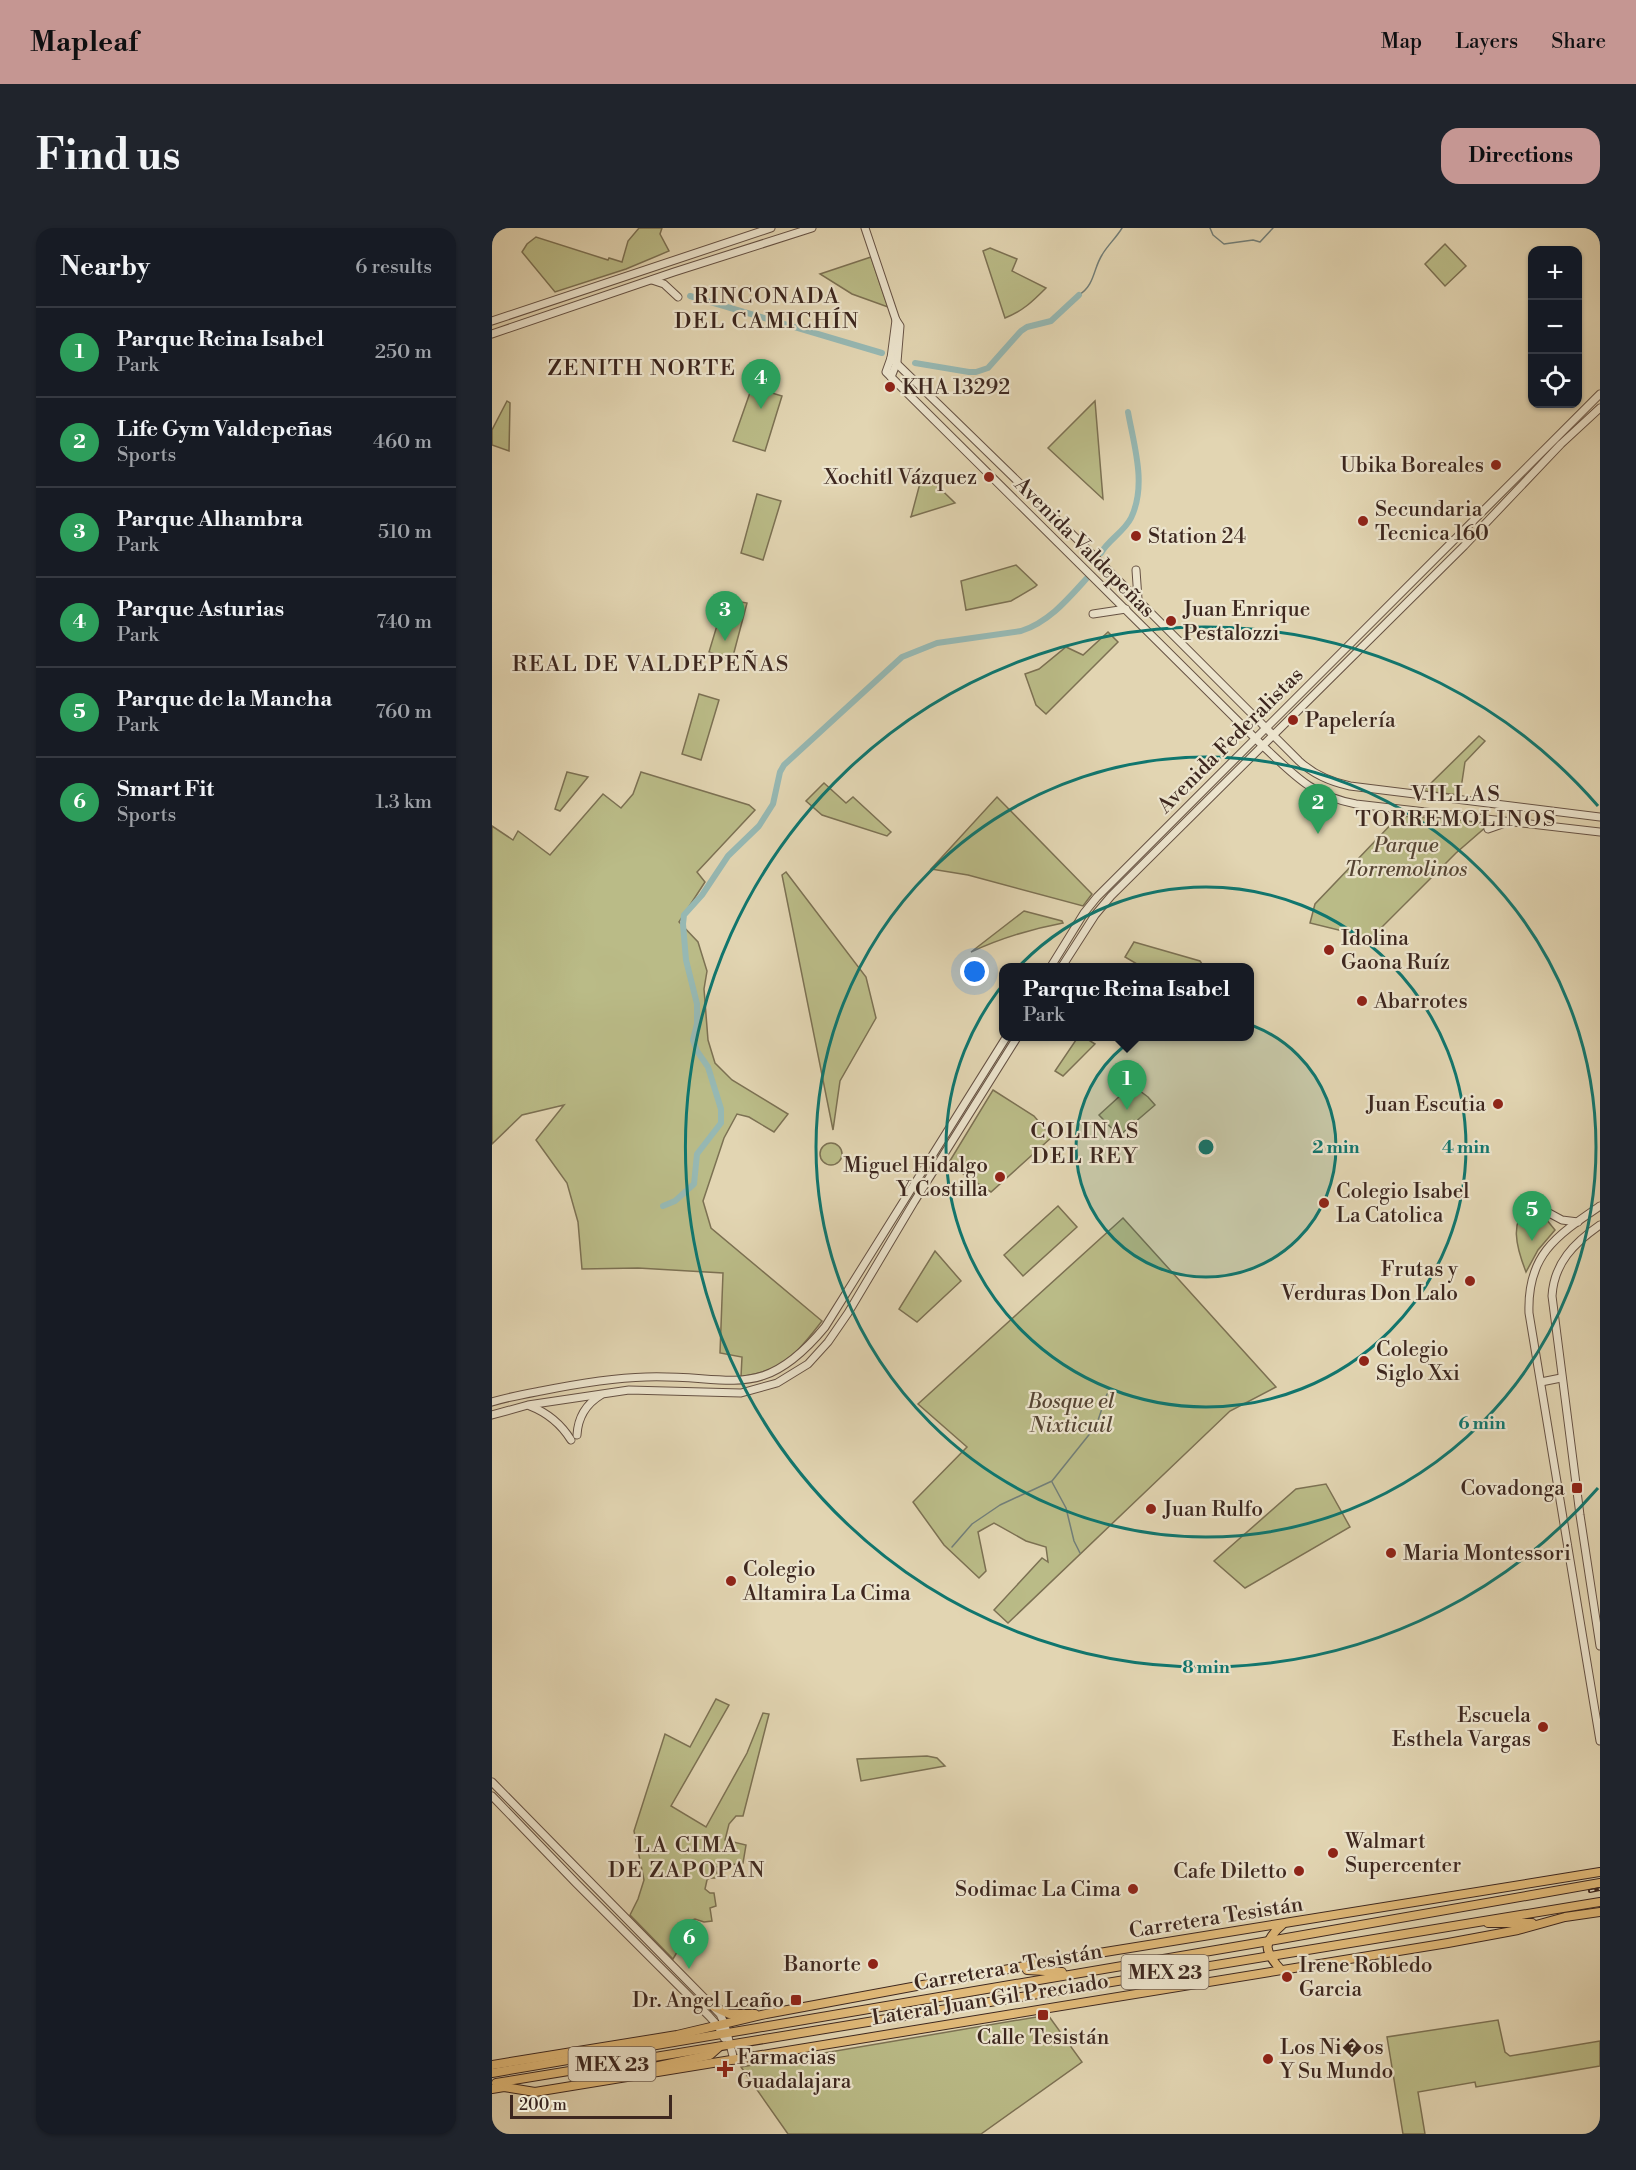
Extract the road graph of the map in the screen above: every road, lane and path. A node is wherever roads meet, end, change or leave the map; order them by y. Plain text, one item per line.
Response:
1 (771, 228) edge
2 (812, 228) edge
3 (865, 228) edge
4 (623, 276) junction
5 (652, 280) junction
6 (627, 289) junction
7 (678, 297) dead end
8 (493, 320) edge
9 (495, 333) edge
10 (894, 360) junction
11 (1600, 394) edge
12 (1600, 408) edge
13 (959, 423) junction
14 (948, 434) junction
15 (1016, 480) junction
16 (1006, 491) junction
17 (1457, 538) junction
18 (1079, 541) junction
19 (1464, 546) junction
20 (1069, 552) junction
21 (1136, 570) dead end
22 (1137, 599) junction
23 (1126, 609) junction
24 (1093, 614) dead end
25 (1266, 728) junction
26 (1274, 735) junction
27 (1255, 738) junction
28 (1263, 746) junction
29 (1338, 784) junction
30 (1332, 799) junction
31 (1600, 817) edge
32 (1511, 821) junction
33 (1488, 829) dead end
34 (1600, 832) edge
35 (1053, 963) edge
36 (1065, 963) edge
37 (1004, 1041) edge
38 (1015, 1041) edge
39 (1600, 1206) edge
40 (1549, 1213) dead end
41 (1578, 1222) junction
42 (1600, 1225) edge
43 (1561, 1378) junction
44 (1541, 1382) junction
45 (605, 1392) junction
46 (492, 1402) edge
47 (528, 1405) junction
48 (492, 1414) edge
49 (577, 1435) dead end
50 (571, 1440) dead end
51 (1600, 1646) edge
52 (1600, 1741) edge
53 (492, 1782) edge
54 (492, 1796) edge
55 (1600, 1872) edge
56 (1600, 1883) edge
57 (1500, 1889) junction
58 (1561, 1890) junction
59 (1600, 1902) edge
60 (1600, 1912) edge
61 (1565, 1917) junction
62 (1471, 1922) junction
63 (1282, 1925) junction
64 (1252, 1929) junction
65 (1269, 1941) junction
66 (1238, 1947) junction
67 (1124, 1950) junction
68 (1268, 1956) junction
69 (671, 1965) junction
70 (1022, 1968) junction
71 (1107, 1968) junction
72 (1281, 1970) junction
73 (665, 1972) junction
74 (1077, 1972) junction
75 (967, 2005) junction
76 (714, 2007) junction
77 (764, 2014) junction
78 (724, 2029) junction
79 (877, 2036) junction
80 (726, 2046) junction
81 (732, 2060) junction
82 (492, 2065) edge
83 (492, 2073) edge
84 (625, 2077) junction
85 (492, 2083) edge
86 (492, 2089) edge

1 - 4 street
2 - 5 street
3 - 10 street
4 - 6 street
4 - 8 street
5 - 6 street
5 - 7 street
6 - 9 street
8 - 9 street
10 - 13 street, Avenida Valdepeñas
10 - 14 street, Avenida Valdepeñas
11 - 17 street, Avenida Federalistas
12 - 19 street, Avenida Federalistas
13 - 14 street
13 - 15 street, Avenida Valdepeñas
14 - 16 street, Avenida Valdepeñas
15 - 16 street
15 - 18 street, Avenida Valdepeñas
16 - 20 street, Avenida Valdepeñas
17 - 19 street
17 - 25 street, Avenida Federalistas
18 - 20 street
18 - 22 street, Avenida Valdepeñas
19 - 26 street, Avenida Federalistas
20 - 23 street, Avenida Valdepeñas
21 - 22 street
22 - 25 street, Avenida Valdepeñas
23 - 24 street
23 - 27 street, Avenida Valdepeñas
25 - 26 street, Avenida Valdepeñas
25 - 27 street, Avenida Federalistas
26 - 28 street, Avenida Federalistas
26 - 29 street, Avenida Valdepeñas
27 - 28 street, Avenida Valdepeñas
27 - 35 street, Avenida Federalistas
28 - 30 street, Avenida Valdepeñas
28 - 36 street, Avenida Federalistas
29 - 30 street
29 - 31 street, Avenida Valdepeñas
30 - 32 street, Avenida Valdepeñas
32 - 33 street
32 - 34 street, Avenida Valdepeñas
37 - 46 street
38 - 45 street
39 - 41 street
40 - 41 street
41 - 44 street
42 - 43 street
43 - 44 street
43 - 51 street
44 - 52 street
45 - 47 street
45 - 49 street
47 - 48 street
47 - 50 street
53 - 69 street
54 - 73 street
55 - 57 main road, Carretera Tesistán
56 - 58 main road, Carretera a Tesistán / MEX 23
57 - 58 main road
57 - 63 main road, Carretera Tesistán
58 - 65 main road, Carretera a Tesistán / MEX 23
59 - 62 main road, Carretera a Tesistán / MEX 23
60 - 61 main road, Lateral Juan Gil Preciado
61 - 62 main road
61 - 72 main road, Lateral Juan Gil Preciado
62 - 68 main road, Carretera a Tesistán / MEX 23
63 - 64 main road, Carretera Tesistán
63 - 65 main road
64 - 66 main road
64 - 67 main road, Carretera Tesistán
65 - 66 main road, Carretera a Tesistán / MEX 23
65 - 68 main road
66 - 71 main road, Carretera a Tesistán / MEX 23
67 - 70 main road, Carretera Tesistán
67 - 71 main road
68 - 72 main road
68 - 75 main road, Carretera a Tesistán / MEX 23
69 - 73 street
69 - 76 street
70 - 74 main road
70 - 77 main road, Carretera Tesistán
71 - 74 main road, Carretera a Tesistán / MEX 23
72 - 79 main road, Lateral Juan Gil Preciado
73 - 78 street
74 - 78 main road, Carretera a Tesistán / MEX 23
75 - 79 main road
75 - 80 main road, Carretera a Tesistán / MEX 23
76 - 77 main road
76 - 78 street
77 - 78 main road
78 - 80 street
78 - 82 main road
78 - 83 main road, Carretera a Tesistán / MEX 23
79 - 81 main road, Lateral Juan Gil Preciado
80 - 81 street
80 - 84 main road
80 - 85 main road, Carretera a Tesistán / MEX 23
81 - 84 main road, Lateral Juan Gil Preciado
84 - 86 main road, Lateral Juan Gil Preciado

